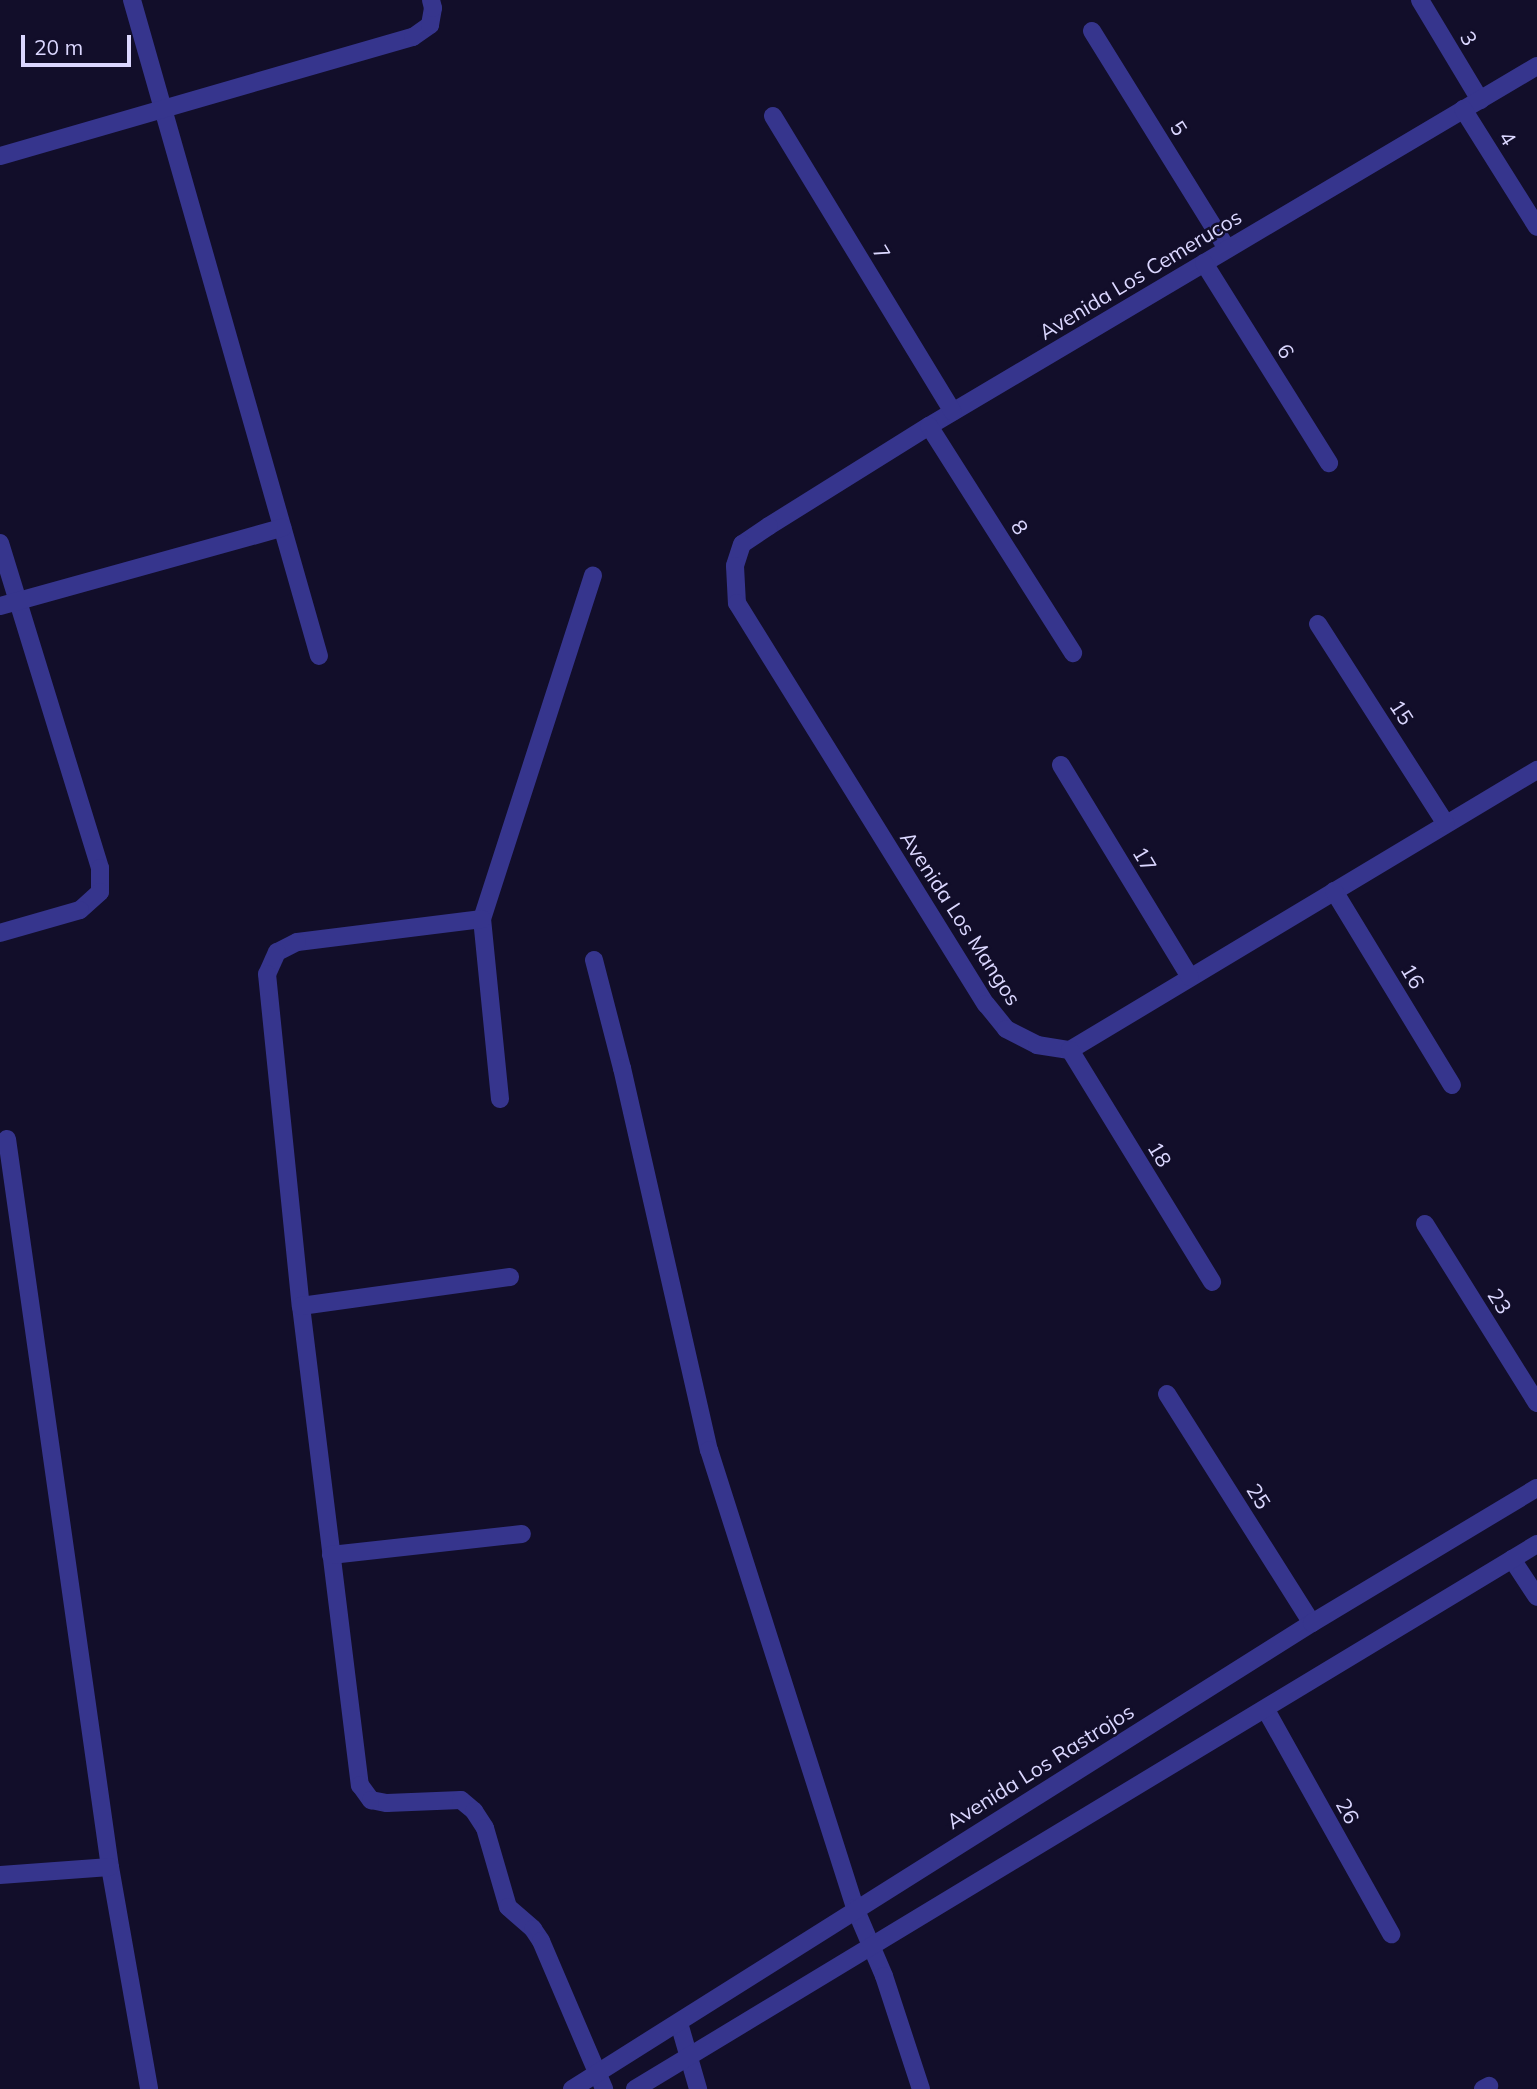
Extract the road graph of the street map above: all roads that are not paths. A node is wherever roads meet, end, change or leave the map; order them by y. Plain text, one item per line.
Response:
1 (132, 0) edge
2 (431, 0) edge
3 (1420, 0) edge
4 (1091, 32) dead end
5 (1537, 66) edge
6 (1480, 100) junction
7 (164, 109) junction
8 (1462, 109) junction
9 (773, 116) dead end
10 (0, 156) edge
11 (1537, 227) edge
12 (1227, 249) junction
13 (1204, 263) junction
14 (953, 412) junction
15 (929, 426) junction
16 (1329, 463) dead end
17 (769, 526) joint
18 (282, 528) junction
19 (0, 543) edge
20 (593, 575) dead end
21 (8, 604) edge
22 (1318, 624) dead end
23 (1073, 653) dead end
24 (319, 656) dead end
25 (1061, 765) dead end
26 (1537, 770) edge
27 (1446, 824) junction
28 (1334, 891) junction
29 (482, 919) junction
30 (0, 933) edge
31 (594, 960) dead end
32 (1190, 977) junction
33 (1070, 1050) junction
34 (1452, 1085) dead end
35 (500, 1099) dead end
36 (7, 1139) dead end
37 (1425, 1224) dead end
38 (510, 1278) dead end
39 (1212, 1282) dead end
40 (301, 1307) junction
41 (1167, 1394) dead end
42 (1537, 1403) edge
43 (1537, 1488) edge
44 (522, 1534) dead end
45 (1537, 1544) edge
46 (331, 1555) junction
47 (1512, 1559) junction
48 (1537, 1597) edge
49 (1312, 1623) junction
50 (1266, 1710) junction
51 (110, 1867) junction
52 (0, 1875) edge
53 (855, 1908) junction
54 (1391, 1934) dead end
55 (870, 1948) junction
56 (679, 2023) junction
57 (688, 2057) junction
58 (601, 2081) edge
59 (149, 2089) edge
60 (572, 2089) edge
61 (635, 2089) edge
62 (698, 2089) edge
63 (921, 2089) edge

1 - 7 street
2 - 7 street
3 - 6 street, 3
4 - 12 street, 5
5 - 6 street, Avenida Los Cemerucos
6 - 8 street, Avenida Los Cemerucos
7 - 10 street
7 - 18 street
8 - 11 street, 4
8 - 12 street, Avenida Los Cemerucos
9 - 14 street, 7
12 - 13 street, Avenida Los Cemerucos
13 - 14 street, Avenida Los Cemerucos
13 - 16 street, 6
14 - 15 street, Avenida Los Cemerucos
15 - 17 street, Avenida Los Cemerucos
15 - 23 street, 8
17 - 33 street, Avenida Los Mangos
18 - 21 street
18 - 24 street
19 - 21 street
20 - 29 street
21 - 30 street
22 - 27 street, 15
25 - 32 street, 17
26 - 27 street
27 - 28 street
28 - 32 street
28 - 34 street, 16
29 - 35 street
29 - 40 street
31 - 53 street
32 - 33 street
33 - 39 street, 18
36 - 51 street
37 - 42 street, 23
38 - 40 street
40 - 46 street
41 - 49 street, 25
43 - 49 street, Avenida Los Rastrojos
44 - 46 street
45 - 47 street
46 - 58 street
47 - 48 street
47 - 50 street
49 - 53 street, Avenida Los Rastrojos
50 - 54 street, 26
50 - 55 street
51 - 52 street
51 - 59 street
53 - 55 street
53 - 56 street, Avenida Los Rastrojos
55 - 57 street
55 - 63 street
56 - 57 street
56 - 58 street, Avenida Los Rastrojos
57 - 61 street
57 - 62 street
58 - 60 street, Avenida Los Rastrojos

